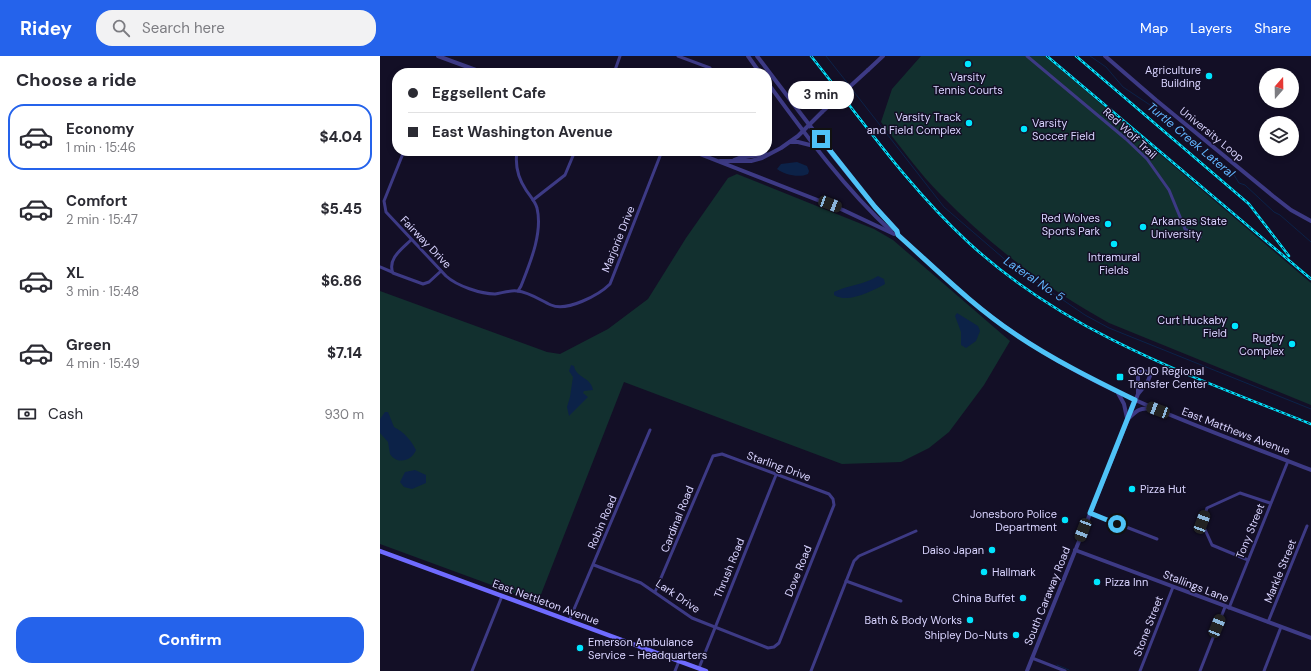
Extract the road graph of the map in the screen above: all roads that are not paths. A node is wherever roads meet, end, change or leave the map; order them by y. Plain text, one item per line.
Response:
1 (438, 56) edge
2 (620, 56) edge
3 (678, 56) edge
4 (748, 56) edge
5 (757, 56) edge
6 (883, 56) edge
7 (1027, 56) edge
8 (1105, 56) edge
9 (470, 68) edge
10 (616, 68) edge
11 (710, 68) dead end
12 (756, 68) edge
13 (766, 68) edge
14 (772, 76) edge
15 (772, 89) edge
16 (810, 126) junction
17 (803, 132) junction
18 (789, 142) junction
19 (815, 146) junction
20 (772, 151) edge
21 (402, 156) edge
22 (517, 156) edge
23 (573, 156) edge
24 (660, 156) edge
25 (704, 156) edge
26 (764, 156) edge
27 (717, 161) junction
28 (533, 200) junction
29 (1311, 221) edge
30 (896, 235) junction
31 (1200, 237) dead end
32 (411, 240) junction
33 (380, 267) edge
34 (441, 271) junction
35 (392, 272) junction
36 (518, 291) junction
37 (1114, 391) junction
38 (1138, 394) junction
39 (1135, 400) junction
40 (1158, 410) junction
41 (1127, 421) junction
42 (650, 430) dead end
43 (716, 455) joint
44 (1288, 461) junction
45 (1311, 470) edge
46 (776, 475) junction
47 (833, 500) joint
48 (1270, 503) junction
49 (1090, 513) junction
50 (1307, 526) dead end
51 (916, 530) dead end
52 (1158, 539) dead end
53 (380, 550) edge
54 (1075, 550) junction
55 (1248, 560) junction
56 (594, 565) junction
57 (846, 581) junction
58 (1173, 587) junction
59 (655, 592) junction
60 (502, 596) junction
61 (901, 600) dead end
62 (1227, 607) junction
63 (570, 621) junction
64 (1268, 622) junction
65 (1281, 627) junction
66 (715, 628) junction
67 (1311, 638) edge
68 (774, 647) joint
69 (1032, 658) junction
70 (679, 661) junction
71 (699, 668) junction
72 (472, 671) edge
73 (675, 671) edge
74 (706, 671) edge
75 (811, 671) edge
76 (1027, 671) edge
77 (1065, 671) edge
78 (1140, 671) edge
79 (1200, 671) edge
80 (1264, 671) edge

1 - 9 street
2 - 10 street
3 - 11 street
4 - 12 street
5 - 13 street
6 - 16 street, bridge
7 - 31 street, Red Wolf Trail
8 - 29 street, University Loop
14 - 16 street
15 - 17 street
16 - 17 street
16 - 30 street
17 - 18 street
17 - 19 street
18 - 19 street
18 - 20 street
19 - 30 street
21 - 32 street, Fairway Drive
22 - 28 street
23 - 28 street
24 - 36 street, Marjorie Drive
25 - 27 street
26 - 27 street
27 - 30 street
28 - 36 street
30 - 37 street, East Matthews Avenue
32 - 34 street, Fairway Drive
32 - 35 street
33 - 35 street
34 - 35 street
34 - 36 street, Fairway Drive
37 - 39 street, East Matthews Avenue
37 - 41 street
38 - 38 street, South Caraway Road
38 - 39 street, South Caraway Road
39 - 40 street, East Matthews Avenue
39 - 41 street, South Caraway Road
40 - 41 street
40 - 44 street, East Matthews Avenue
41 - 49 street, South Caraway Road
42 - 56 street, Robin Road
43 - 46 street, Starling Drive
43 - 59 street, Cardinal Road
44 - 45 street, East Matthews Avenue
44 - 48 street, Tony Street
46 - 47 street, Starling Drive
46 - 66 street, Thrush Road
47 - 68 street, Dove Road
48 - 55 street, Tony Street
48 - 55 street
49 - 52 street
49 - 54 street, South Caraway Road
50 - 64 street, Markle Street
51 - 57 street
53 - 60 main road, East Nettleton Avenue
54 - 58 street, Stallings Lane
54 - 69 street, South Caraway Road
55 - 62 street, Tony Street
56 - 59 street, Lark Drive
56 - 63 street, Robin Road
57 - 61 street
57 - 75 street
58 - 62 street, Stallings Lane
58 - 78 street, Stone Street
59 - 66 street, Lark Drive
60 - 63 main road, East Nettleton Avenue
60 - 72 street
62 - 64 street, Stallings Lane
62 - 79 street, Tony Street
63 - 70 main road, East Nettleton Avenue
64 - 65 street, Stallings Lane
65 - 67 street, Stallings Lane
65 - 80 street
66 - 68 street, Lark Drive
66 - 71 street, Thrush Road
69 - 76 street, South Caraway Road
69 - 77 street
70 - 71 main road, East Nettleton Avenue
70 - 73 street
71 - 74 main road, East Nettleton Avenue

